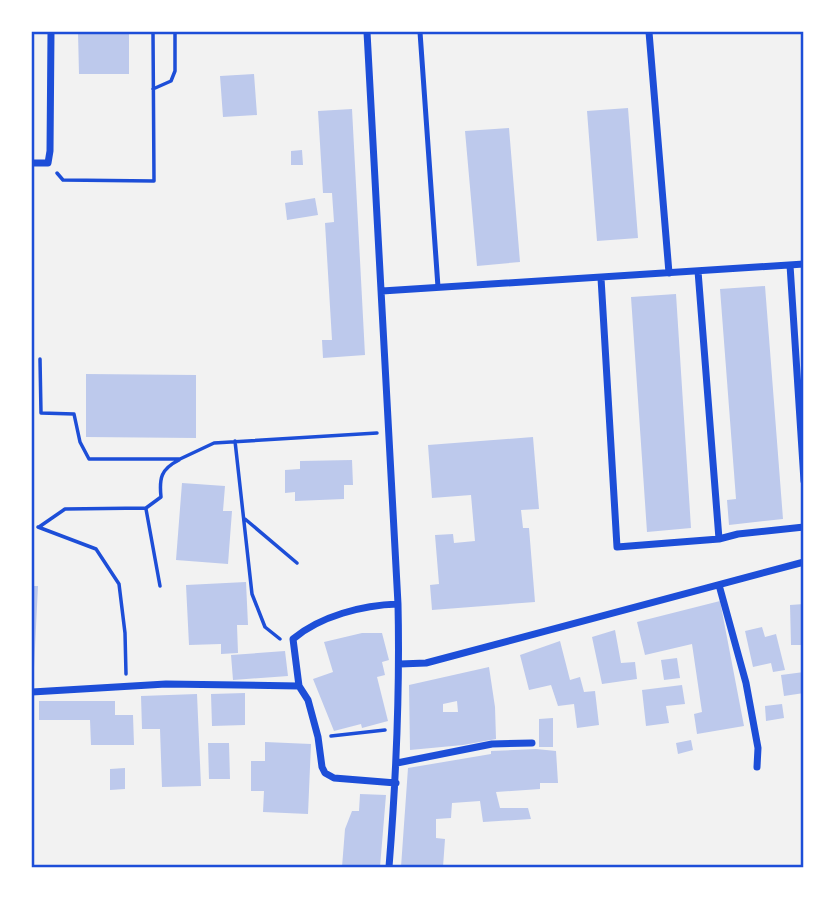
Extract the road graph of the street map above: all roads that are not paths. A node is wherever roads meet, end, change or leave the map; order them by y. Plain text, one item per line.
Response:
1 (51, 32) edge
2 (367, 32) edge
3 (420, 32) edge
4 (649, 32) edge
5 (32, 163) edge
6 (803, 264) edge
7 (790, 265) junction
8 (698, 271) junction
9 (669, 273) junction
10 (601, 278) junction
11 (438, 288) junction
12 (382, 290) junction
13 (803, 481) edge
14 (803, 527) edge
15 (719, 539) junction
16 (803, 562) edge
17 (719, 584) junction
18 (398, 604) junction
19 (400, 664) junction
20 (299, 686) junction
21 (32, 692) edge
22 (532, 743) dead end
23 (397, 763) junction
24 (757, 766) dead end
25 (396, 783) junction
26 (389, 867) edge

1 - 5 street
2 - 12 street
3 - 11 lane
4 - 9 street
6 - 7 street
7 - 8 street
7 - 13 street
8 - 9 street
8 - 15 street
9 - 10 street
10 - 11 street
10 - 15 street
11 - 12 street
12 - 18 street
14 - 15 street
16 - 17 street
17 - 19 street
17 - 24 street
18 - 19 street
18 - 20 street
19 - 23 street
20 - 21 street
20 - 25 street
22 - 23 street
23 - 25 street
25 - 26 street

